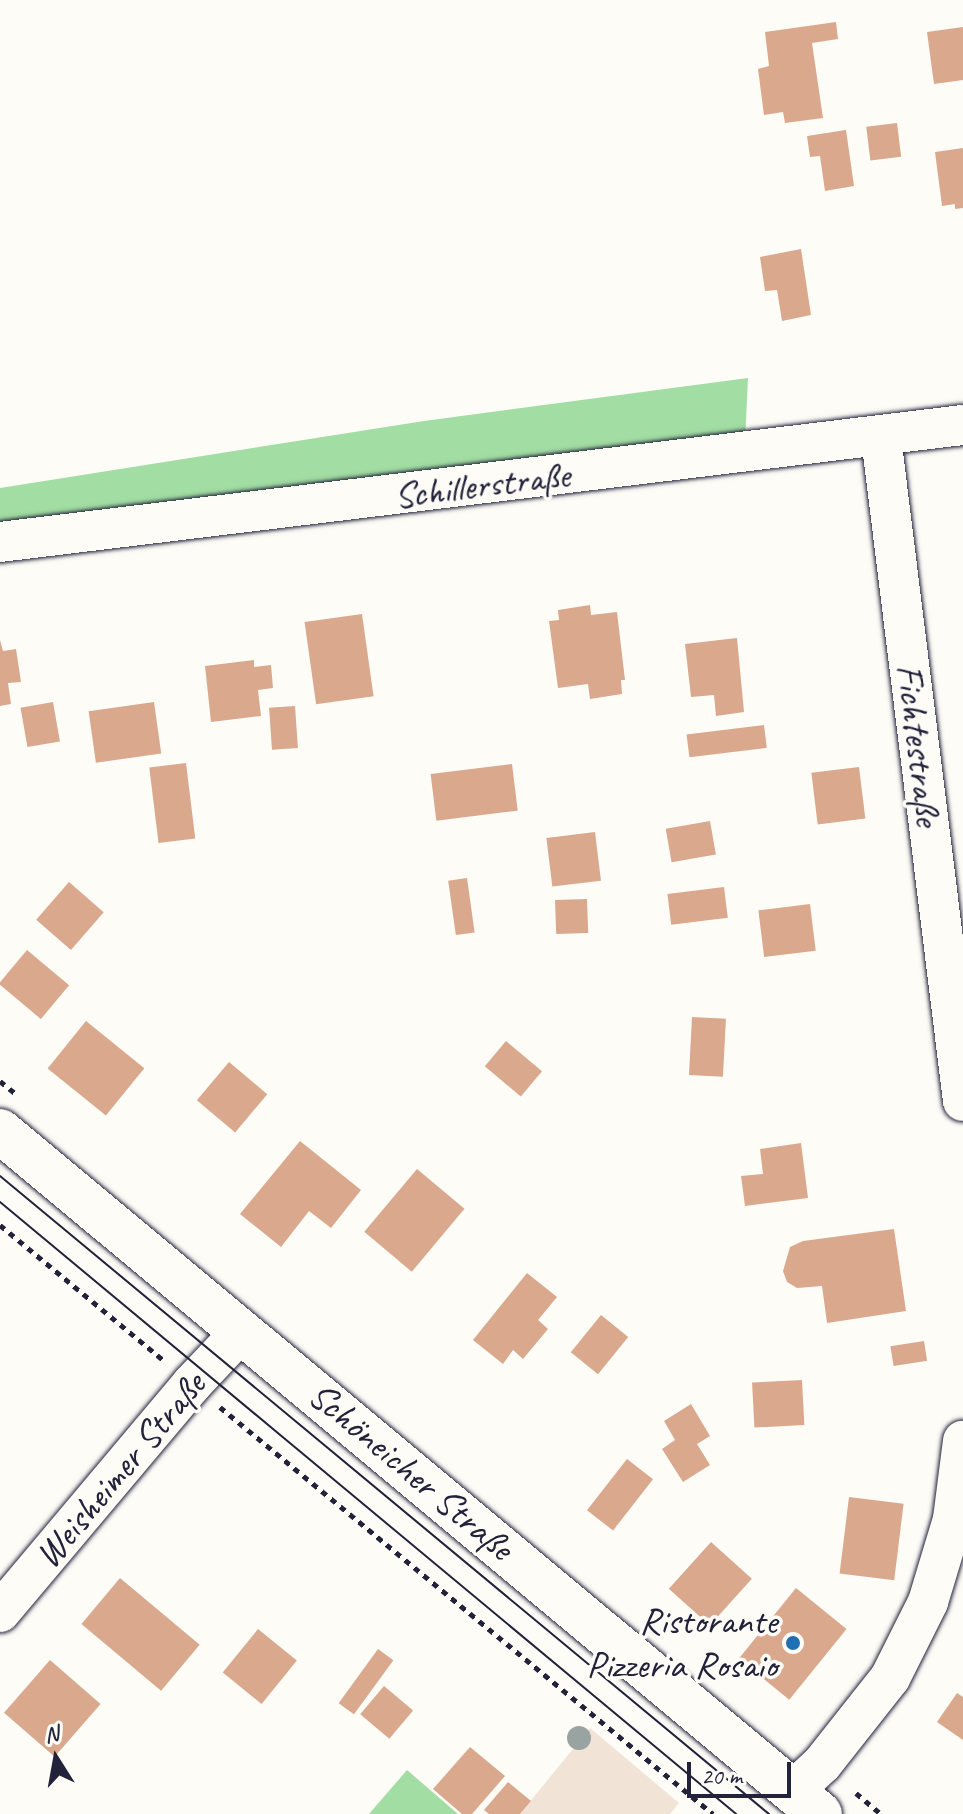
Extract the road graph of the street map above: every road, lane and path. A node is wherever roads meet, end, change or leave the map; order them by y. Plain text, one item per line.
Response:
1 (963, 425) edge
2 (881, 437) junction
3 (0, 542) edge
4 (963, 1101) edge
5 (0, 1131) edge
6 (0, 1225) edge
7 (242, 1331) junction
8 (192, 1384) junction
9 (963, 1441) edge
10 (0, 1612) edge
11 (807, 1803) edge
12 (713, 1814) edge

1 - 2 street, Schillerstraße
2 - 3 street, Schillerstraße
2 - 4 street, Fichtestraße
5 - 7 main road, Schöneicher Straße
6 - 8 path
7 - 8 street, Weisheimer Straße
7 - 11 main road, Schöneicher Straße
8 - 10 street, Weisheimer Straße
8 - 12 path
9 - 11 street

